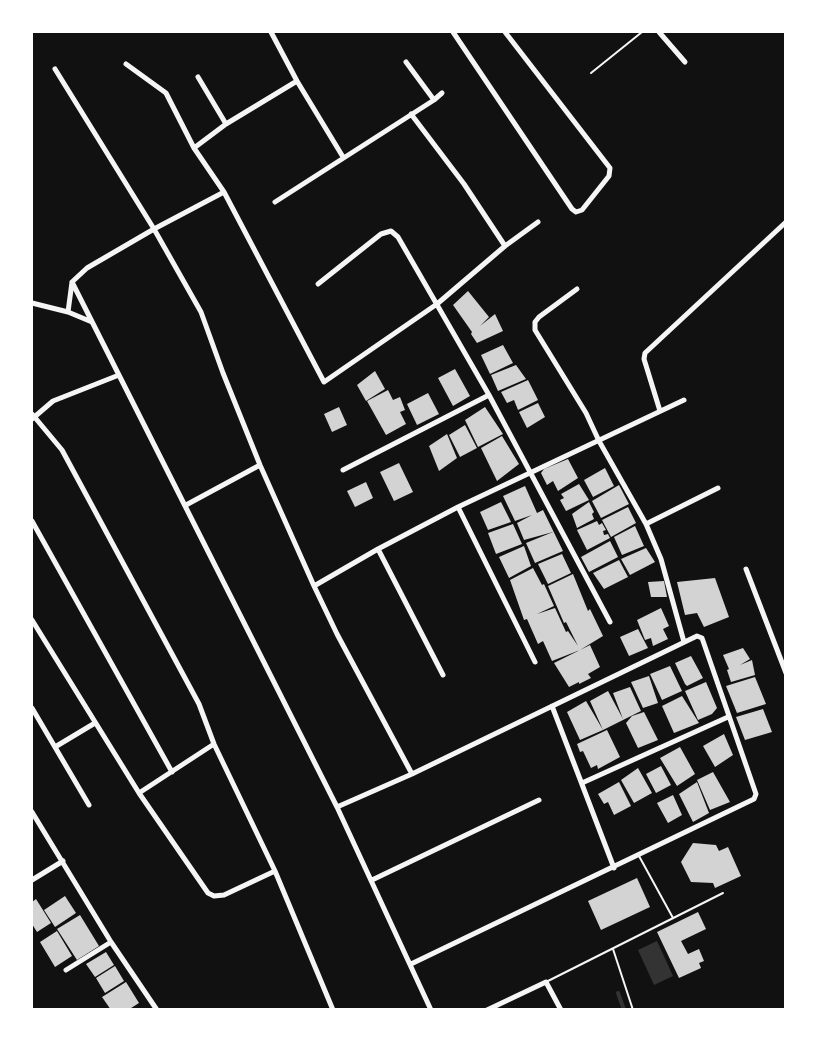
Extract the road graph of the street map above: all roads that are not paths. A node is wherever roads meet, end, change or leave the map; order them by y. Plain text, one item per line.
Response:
1 (271, 32) edge
2 (453, 32) edge
3 (505, 32) edge
4 (642, 32) edge
5 (659, 32) edge
6 (406, 62) dead end
7 (686, 62) dead end
8 (126, 64) dead end
9 (55, 69) dead end
10 (591, 73) dead end
11 (198, 77) dead end
12 (297, 81) junction
13 (442, 93) dead end
14 (434, 100) junction
15 (411, 114) junction
16 (225, 124) junction
17 (194, 148) junction
18 (343, 157) junction
19 (224, 192) junction
20 (275, 202) dead end
21 (538, 222) dead end
22 (786, 222) edge
23 (154, 229) junction
24 (505, 246) junction
25 (72, 282) junction
26 (318, 284) dead end
27 (577, 289) dead end
28 (32, 303) edge
29 (437, 304) junction
30 (68, 312) junction
31 (92, 322) junction
32 (119, 375) junction
33 (489, 395) junction
34 (684, 400) dead end
35 (660, 411) junction
36 (33, 416) edge
37 (599, 441) junction
38 (260, 465) junction
39 (342, 470) dead end
40 (530, 473) junction
41 (718, 489) dead end
42 (186, 505) junction
43 (458, 507) junction
44 (32, 520) edge
45 (646, 524) junction
46 (378, 549) junction
47 (746, 569) dead end
48 (314, 586) junction
49 (32, 620) edge
50 (610, 622) dead end
51 (684, 642) junction
52 (535, 662) dead end
53 (786, 673) edge
54 (443, 675) dead end
55 (552, 706) junction
56 (32, 708) edge
57 (728, 717) junction
58 (95, 723) junction
59 (214, 744) junction
60 (55, 747) junction
61 (172, 772) junction
62 (412, 774) junction
63 (582, 783) junction
64 (139, 794) junction
65 (539, 800) dead end
66 (89, 805) dead end
67 (337, 807) junction
68 (32, 812) edge
69 (639, 856) junction
70 (63, 861) junction
71 (614, 868) junction
72 (275, 871) junction
73 (32, 880) edge
74 (372, 880) junction
75 (723, 893) dead end
76 (673, 918) junction
77 (111, 942) junction
78 (613, 949) junction
79 (411, 964) junction
80 (66, 970) dead end
81 (546, 982) junction
82 (156, 1010) edge
83 (333, 1010) edge
84 (431, 1010) edge
85 (487, 1010) edge
86 (561, 1010) edge
87 (633, 1010) edge

1 - 12 street
2 - 3 street
4 - 10 lane
5 - 7 street
6 - 14 street
8 - 17 street
9 - 23 street
11 - 16 street
12 - 16 street
12 - 18 street
13 - 14 street
14 - 15 street
15 - 18 street
15 - 24 street
16 - 17 street
17 - 19 street
18 - 20 street
19 - 23 street
19 - 29 street
21 - 24 street
22 - 35 street
23 - 25 street
23 - 38 street
24 - 29 street
25 - 30 street
25 - 31 street
26 - 29 street
27 - 37 street
28 - 30 street
29 - 33 street
30 - 31 street
31 - 32 street
32 - 36 street
32 - 42 street
33 - 39 street
33 - 40 street
34 - 35 street
35 - 37 street
36 - 59 street
37 - 40 street
37 - 45 street
38 - 42 street
38 - 48 street
40 - 43 street
40 - 50 street
41 - 45 street
42 - 67 street
43 - 46 street
43 - 52 street
44 - 61 street
45 - 51 street
46 - 48 street
46 - 54 street
47 - 53 street
48 - 62 street
49 - 58 street
51 - 55 street
51 - 57 street
55 - 62 street
55 - 63 street
56 - 60 street
57 - 63 street
57 - 69 street
58 - 60 street
58 - 64 street
59 - 61 street
59 - 72 street
60 - 66 street
61 - 64 street
62 - 67 street
63 - 71 street
64 - 72 street
65 - 74 street
67 - 74 street
68 - 70 street
69 - 71 street
69 - 76 lane
70 - 73 street
70 - 77 street
71 - 79 street
72 - 83 street
74 - 79 street
75 - 76 lane
76 - 78 lane
77 - 80 street
77 - 82 street
78 - 81 lane
78 - 87 lane
79 - 84 street
81 - 85 street
81 - 86 street

